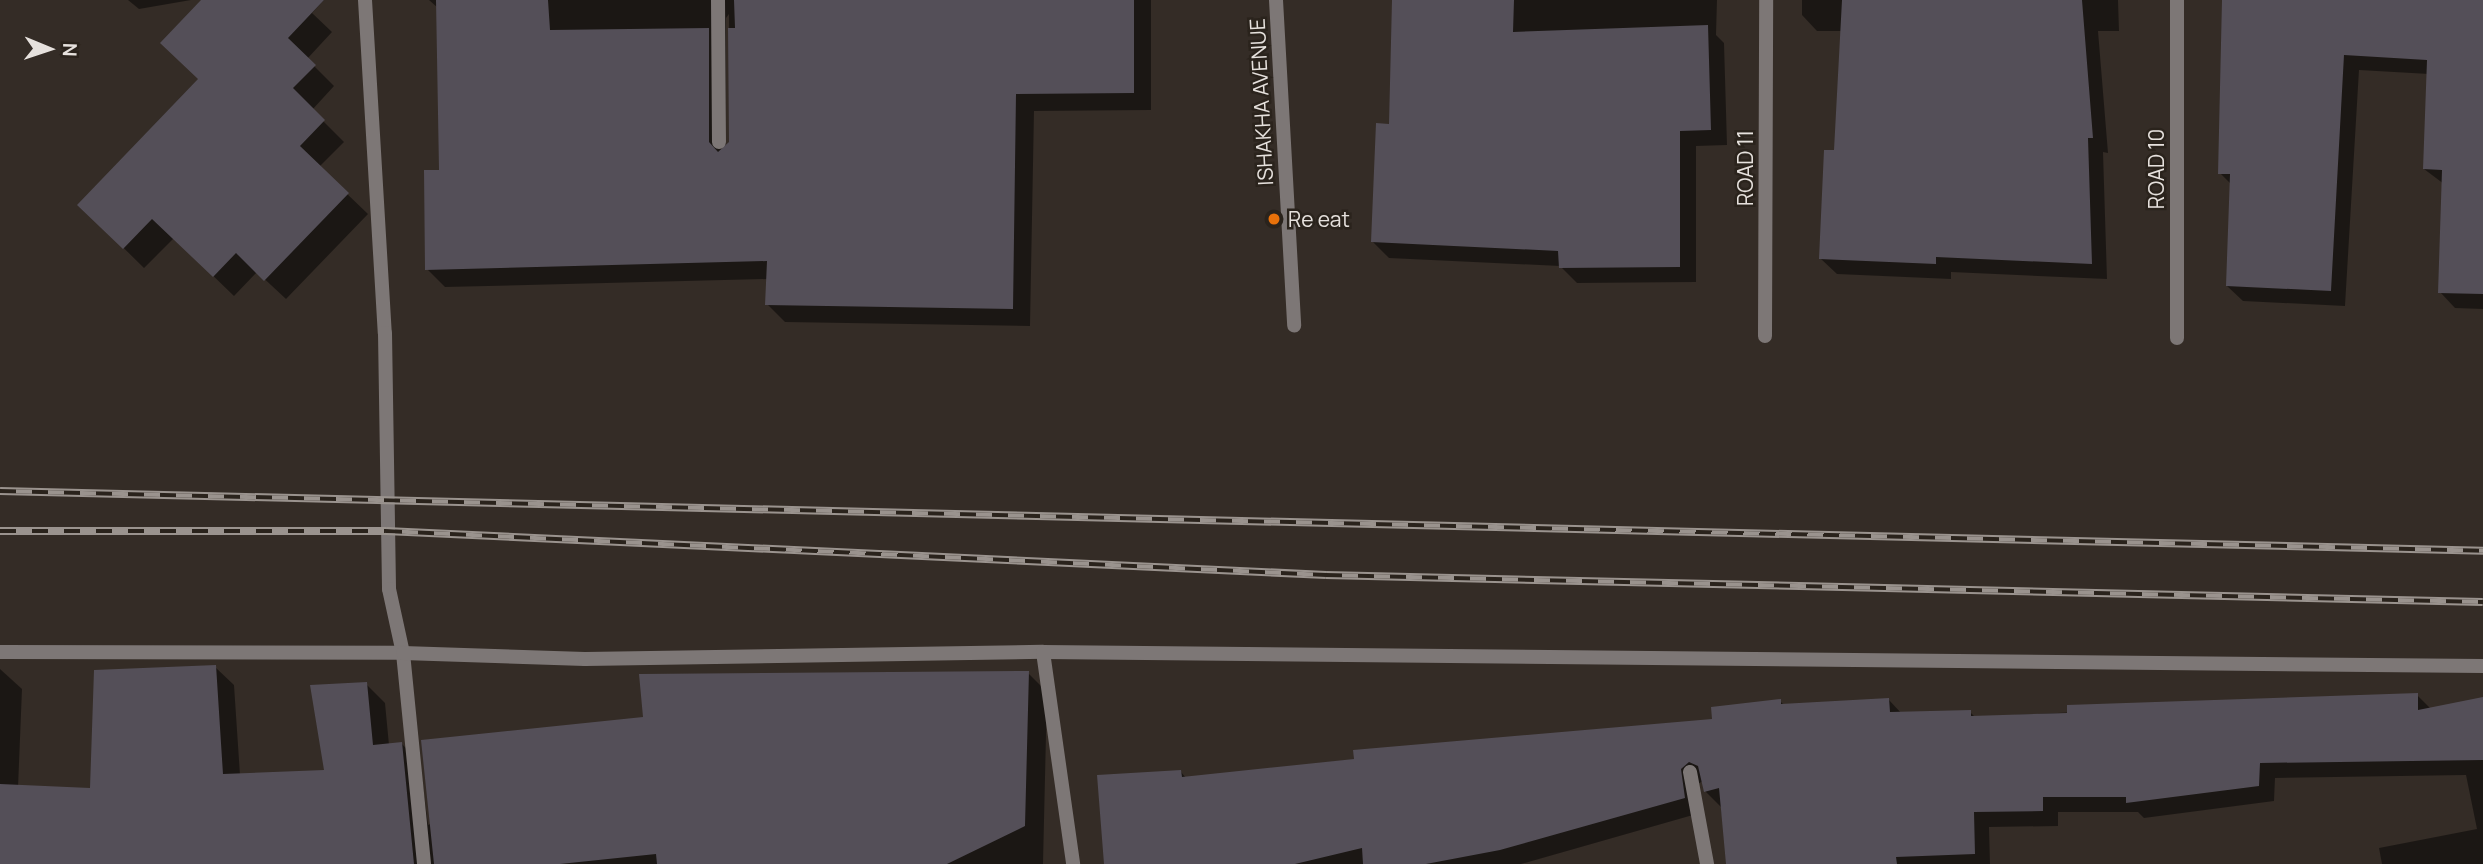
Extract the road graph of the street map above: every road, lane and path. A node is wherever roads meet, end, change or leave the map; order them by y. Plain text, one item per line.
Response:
1 (365, 0) edge
2 (718, 0) edge
3 (1276, 0) edge
4 (1766, 0) edge
5 (2177, 0) edge
6 (719, 142) dead end
7 (1294, 326) dead end
8 (1765, 336) dead end
9 (2177, 338) dead end
10 (0, 652) edge
11 (1043, 652) junction
12 (403, 653) junction
13 (2483, 666) edge
14 (1690, 772) dead end
15 (424, 864) edge
16 (1073, 864) edge
17 (1707, 864) edge

1 - 12 street
2 - 6 street
3 - 7 street, ISHAKHA AVENUE
4 - 8 street, ROAD 11
5 - 9 street, ROAD 10
10 - 12 street
11 - 12 street
11 - 13 street
11 - 16 street
12 - 15 street
14 - 17 street

